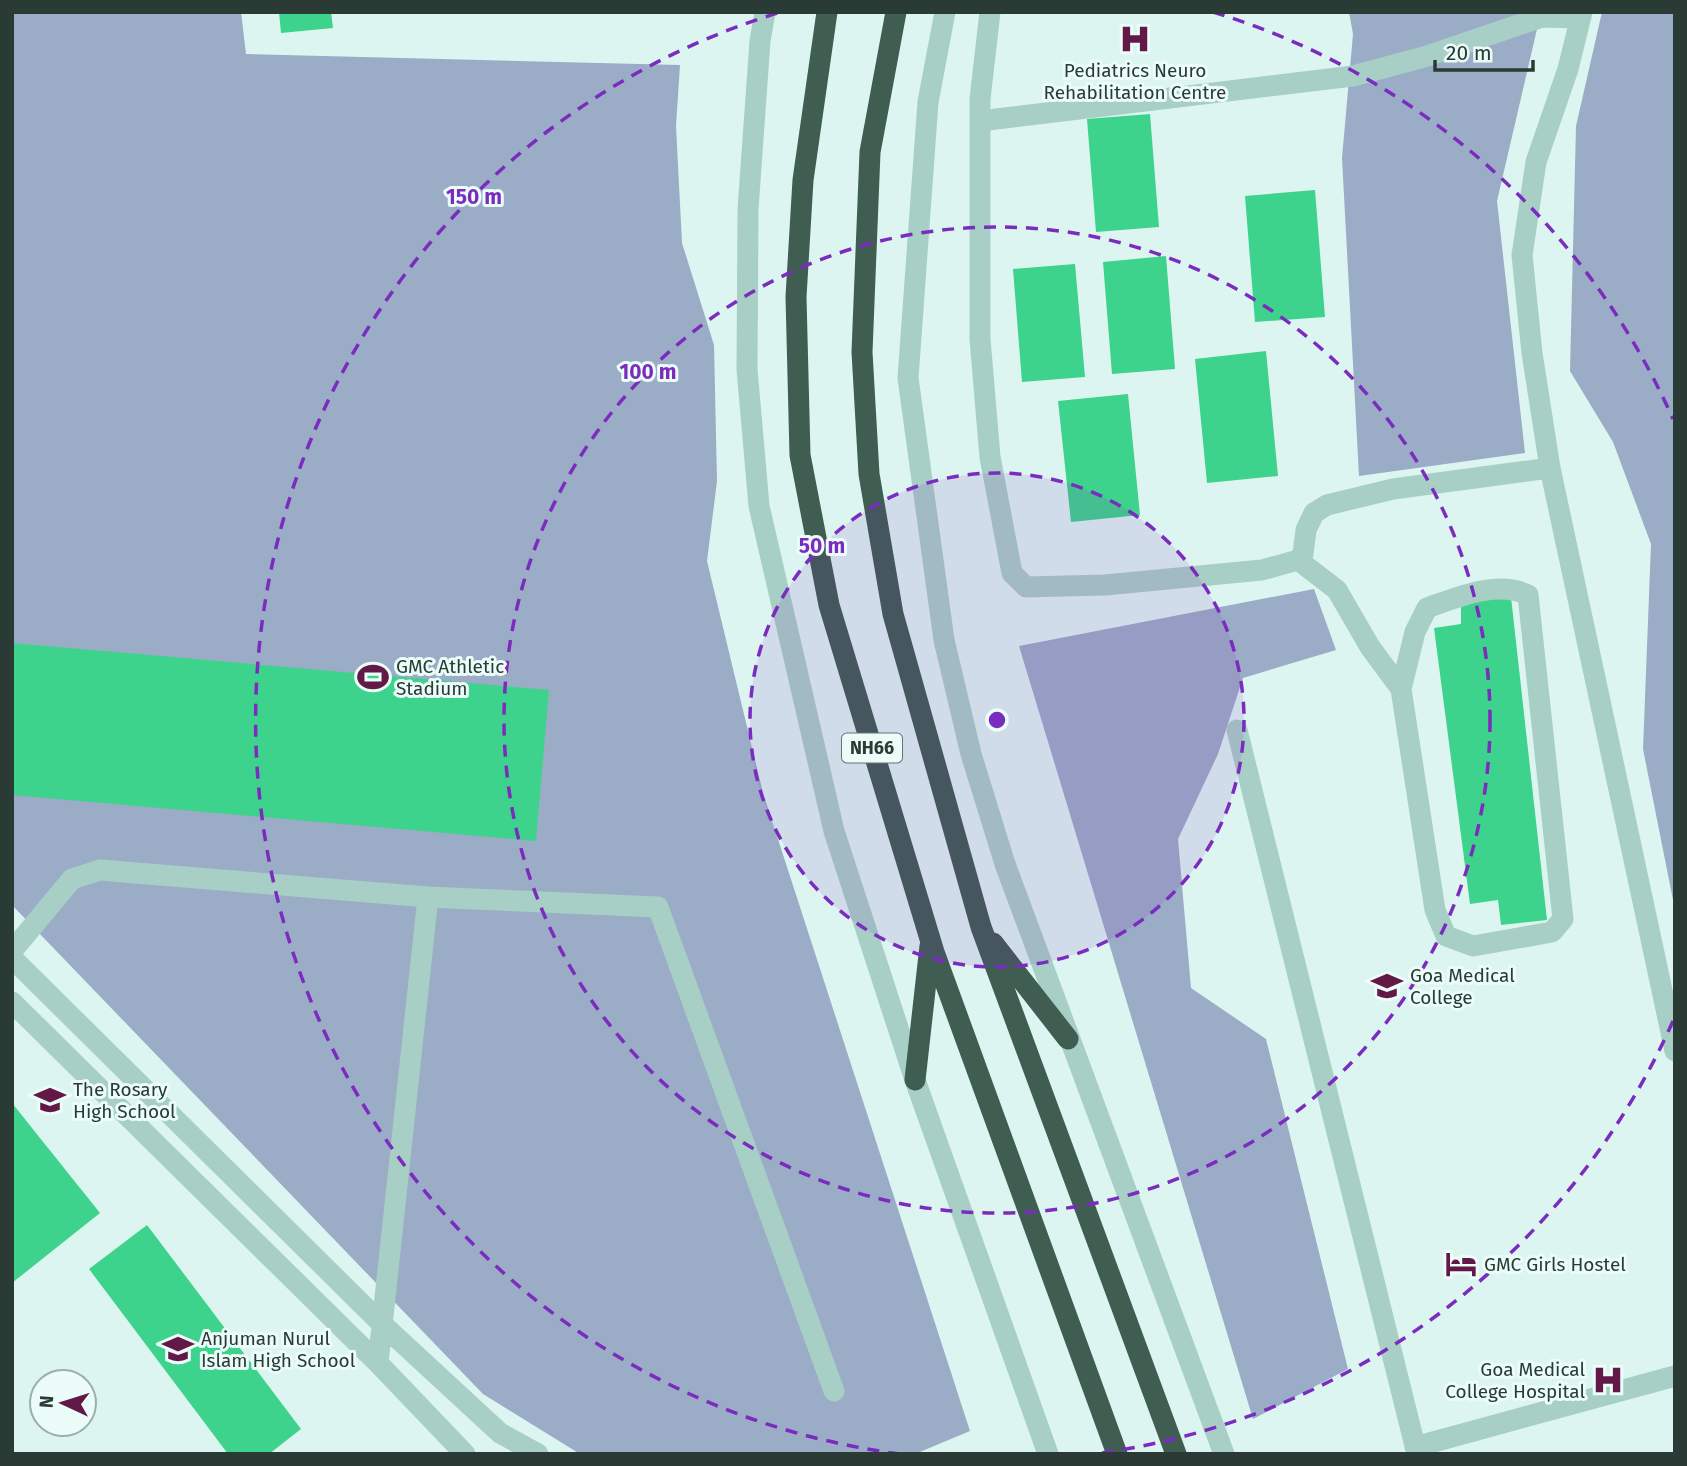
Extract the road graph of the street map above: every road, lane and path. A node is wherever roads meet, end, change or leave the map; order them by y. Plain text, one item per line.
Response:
1 (765, 12) edge
2 (827, 12) edge
3 (896, 12) edge
4 (945, 12) edge
5 (990, 12) edge
6 (1581, 15) edge
7 (980, 121) junction
8 (1550, 468) junction
9 (1298, 560) junction
10 (1401, 689) junction
11 (1237, 730) dead end
12 (428, 897) junction
13 (981, 928) junction
14 (930, 939) junction
15 (12, 951) edge
16 (12, 958) edge
17 (12, 1002) edge
18 (1669, 1003) edge
19 (1068, 1039) junction
20 (1675, 1051) edge
21 (915, 1080) junction
22 (382, 1324) junction
23 (378, 1363) junction
24 (1675, 1376) edge
25 (834, 1391) dead end
26 (1416, 1450) edge
27 (465, 1454) edge
28 (538, 1454) edge
29 (1048, 1454) edge
30 (1117, 1454) edge
31 (1176, 1454) edge
32 (1224, 1454) edge

1 - 21 street
2 - 14 highway, NH66
3 - 13 highway, NH66
4 - 19 street
5 - 7 street
6 - 7 street
6 - 8 street
7 - 9 street
8 - 9 street
8 - 18 street
9 - 10 street
10 - 10 street
11 - 26 street
12 - 15 street
12 - 22 street
12 - 25 street
13 - 19 highway
13 - 31 highway, NH66
14 - 21 highway
14 - 30 highway, NH66
16 - 22 street
17 - 23 street
18 - 20 street
19 - 32 street
21 - 29 street
22 - 23 street
22 - 28 street
23 - 27 street
24 - 26 street

